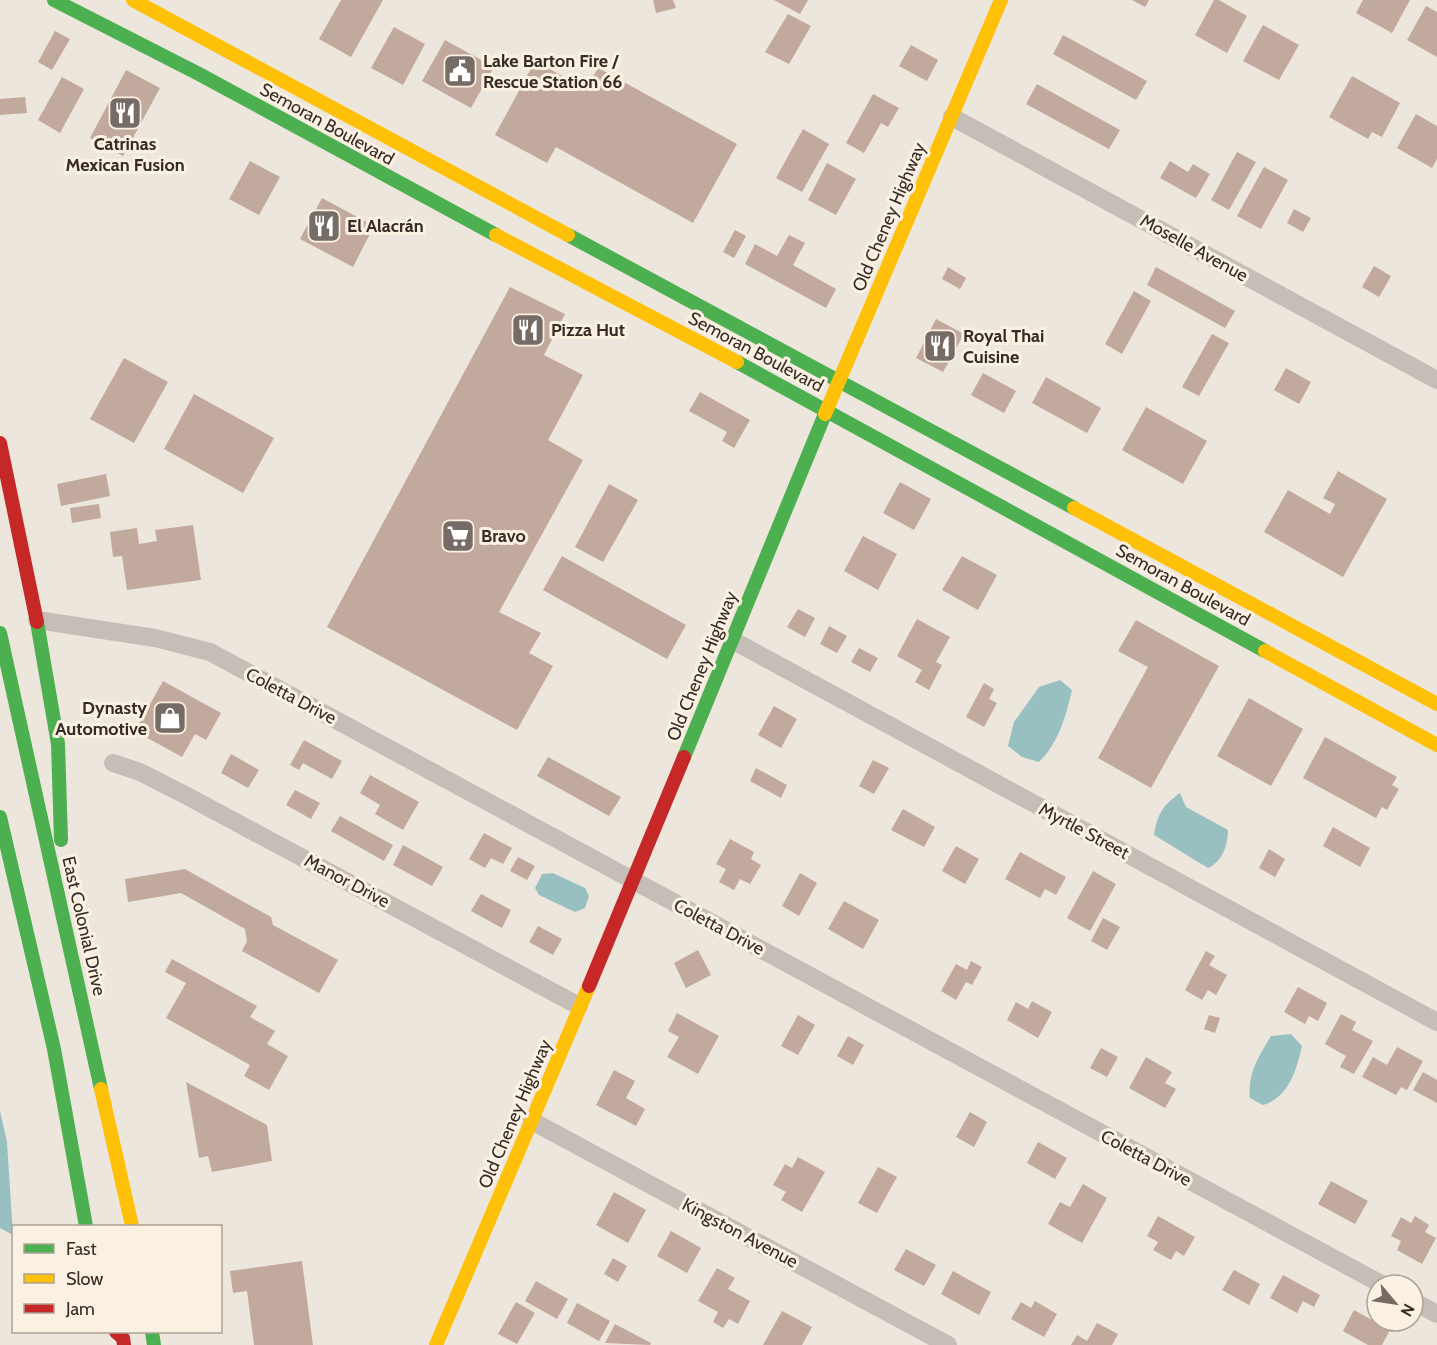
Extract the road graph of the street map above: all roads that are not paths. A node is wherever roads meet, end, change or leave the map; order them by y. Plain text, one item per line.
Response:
1 (54, 0) edge
2 (133, 0) edge
3 (1001, 0) edge
4 (952, 117) junction
5 (306, 133) junction
6 (348, 137) dead end
7 (393, 140) junction
8 (376, 145) dead end
9 (413, 191) junction
10 (445, 192) dead end
11 (591, 265) dead end
12 (624, 265) junction
13 (1437, 380) edge
14 (838, 382) junction
15 (826, 410) junction
16 (0, 443) edge
17 (1136, 580) junction
18 (37, 620) junction
19 (0, 633) edge
20 (1307, 634) junction
21 (732, 640) junction
22 (1437, 704) edge
23 (1437, 745) edge
24 (112, 763) dead end
25 (0, 817) edge
26 (633, 881) junction
27 (63, 914) junction
28 (579, 1006) junction
29 (1437, 1022) edge
30 (54, 1049) junction
31 (77, 1087) dead end
32 (92, 1117) dead end
33 (532, 1120) junction
34 (127, 1200) junction
35 (86, 1225) edge
36 (132, 1225) edge
37 (1365, 1275) edge
38 (436, 1345) edge
39 (948, 1345) edge

1 - 5 main road, Semoran Boulevard
2 - 7 main road, Semoran Boulevard
3 - 4 main road, Old Cheney Highway
4 - 13 street, Moselle Avenue
4 - 14 main road, Old Cheney Highway
5 - 6 main road
5 - 9 main road, Semoran Boulevard
7 - 8 main road
7 - 12 main road, Semoran Boulevard
9 - 10 main road
9 - 15 main road, Semoran Boulevard
11 - 12 main road
12 - 14 main road, Semoran Boulevard
14 - 15 main road, Old Cheney Highway
14 - 20 main road, Semoran Boulevard
15 - 17 main road, Semoran Boulevard
15 - 21 main road, Old Cheney Highway
16 - 18 main road
17 - 20 main road
17 - 23 main road, Semoran Boulevard
18 - 26 street, Coletta Drive
18 - 27 main road
19 - 27 main road, East Colonial Drive
20 - 22 main road, Semoran Boulevard
21 - 26 main road, Old Cheney Highway
21 - 29 street, Myrtle Street
24 - 28 street, Manor Drive
25 - 30 main road
26 - 28 main road, Old Cheney Highway
26 - 37 street, Coletta Drive
27 - 34 main road, East Colonial Drive
28 - 33 main road, Old Cheney Highway
30 - 31 main road
30 - 35 main road
32 - 34 main road
33 - 38 main road, Old Cheney Highway
33 - 39 street, Kingston Avenue
34 - 36 main road, East Colonial Drive

